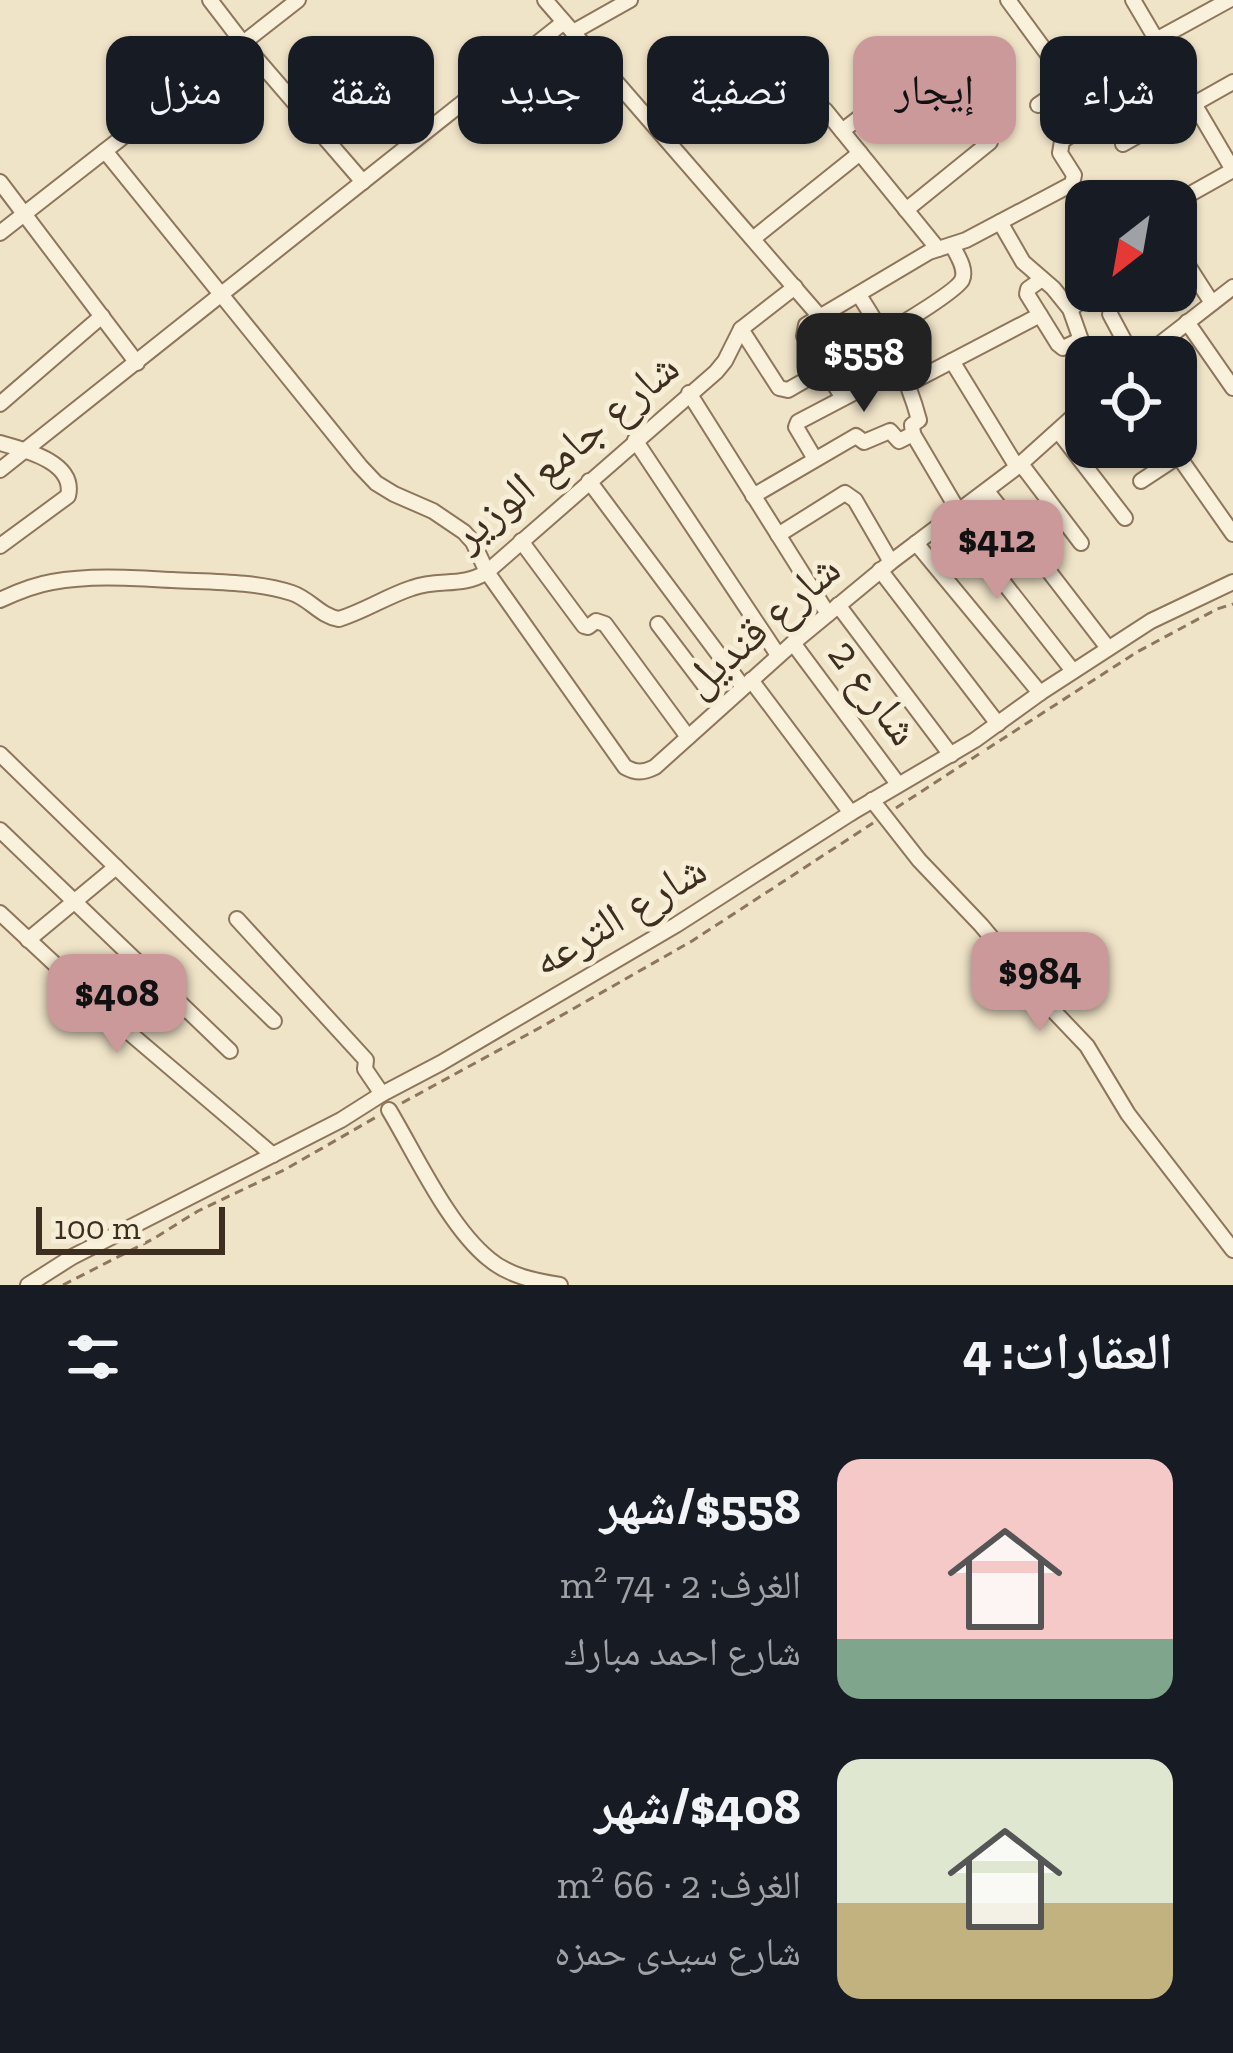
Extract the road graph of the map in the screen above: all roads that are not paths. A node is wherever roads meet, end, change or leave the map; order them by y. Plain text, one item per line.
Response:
1 (210, 0) edge
2 (298, 0) edge
3 (545, 0) edge
4 (630, 0) edge
5 (1133, 0) edge
6 (1229, 0) edge
7 (1012, 2) edge
8 (569, 27) junction
9 (238, 36) edge
10 (252, 36) edge
11 (1154, 36) edge
12 (1163, 36) edge
13 (1040, 42) edge
14 (264, 67) edge
15 (1233, 82) edge
16 (1197, 102) edge
17 (1197, 111) edge
18 (829, 116) edge
19 (853, 123) edge
20 (842, 131) junction
21 (114, 144) edge
22 (988, 144) edge
23 (1060, 144) edge
24 (105, 151) junction
25 (860, 153) junction
26 (1233, 170) edge
27 (0, 182) edge
28 (363, 182) junction
29 (1197, 190) edge
30 (906, 210) junction
31 (25, 214) junction
32 (1000, 222) junction
33 (0, 232) edge
34 (754, 238) junction
35 (945, 247) junction
36 (1042, 279) junction
37 (1197, 280) edge
38 (795, 287) junction
39 (1233, 287) edge
40 (222, 294) junction
41 (859, 295) junction
42 (1212, 303) junction
43 (1065, 304) edge
44 (1110, 314) dead end
45 (1040, 315) junction
46 (102, 316) junction
47 (821, 317) junction
48 (1187, 322) junction
49 (741, 329) junction
50 (884, 333) junction
51 (1121, 336) edge
52 (1169, 336) edge
53 (1065, 346) edge
54 (952, 361) junction
55 (137, 363) junction
56 (901, 368) junction
57 (825, 369) junction
58 (908, 384) junction
59 (1233, 388) edge
60 (688, 393) junction
61 (843, 398) junction
62 (0, 404) edge
63 (1065, 424) edge
64 (1058, 431) junction
65 (913, 434) junction
66 (635, 440) junction
67 (0, 442) edge
68 (26, 450) junction
69 (815, 459) junction
70 (1019, 465) junction
71 (1156, 468) edge
72 (1186, 468) edge
73 (0, 470) edge
74 (589, 481) junction
75 (1141, 481) dead end
76 (987, 491) junction
77 (753, 496) junction
78 (956, 515) junction
79 (1125, 518) dead end
80 (1233, 534) edge
81 (778, 535) junction
82 (521, 541) junction
83 (916, 542) junction
84 (1081, 543) dead end
85 (0, 545) edge
86 (885, 566) junction
87 (488, 572) junction
88 (1233, 582) edge
89 (0, 600) edge
90 (833, 610) junction
91 (658, 624) dead end
92 (793, 643) junction
93 (1108, 648) junction
94 (778, 656) junction
95 (1073, 671) junction
96 (747, 683) junction
97 (1040, 693) junction
98 (721, 707) junction
99 (998, 724) junction
100 (688, 737) junction
101 (0, 754) edge
102 (951, 755) junction
103 (898, 784) junction
104 (872, 800) junction
105 (851, 813) junction
106 (0, 830) edge
107 (116, 867) junction
108 (75, 902) junction
109 (0, 914) edge
110 (238, 919) dead end
111 (28, 940) junction
112 (274, 1021) dead end
113 (511, 1022) junction
114 (521, 1037) dead end
115 (230, 1051) dead end
116 (382, 1094) junction
117 (389, 1110) dead end
118 (273, 1155) junction
119 (1233, 1250) edge
120 (28, 1285) edge
121 (560, 1285) edge

1 - 9 street
2 - 10 street
3 - 8 street
4 - 8 street
5 - 11 street
6 - 12 street
7 - 13 street
8 - 28 street
8 - 34 street
14 - 28 street
15 - 16 street
17 - 26 street
18 - 20 street
19 - 20 street
20 - 25 street
21 - 24 street
22 - 30 street
23 - 32 street
24 - 31 street
24 - 40 street
25 - 30 street
25 - 34 street
26 - 29 street
27 - 31 street
28 - 40 street
30 - 35 street
31 - 33 street
31 - 46 street
32 - 35 street
32 - 36 street
34 - 38 street
35 - 41 street
35 - 50 street
36 - 43 street
36 - 45 street
37 - 42 street
38 - 47 street
38 - 49 street, شارع جامع الوزير
39 - 42 street
40 - 55 street
40 - 87 street
41 - 47 street
41 - 50 street
42 - 48 street
44 - 51 street
45 - 53 street
45 - 54 street
46 - 55 street
46 - 62 street
47 - 57 street
48 - 52 street
48 - 59 street
49 - 57 street
49 - 60 street, شارع جامع الوزير
50 - 56 street
50 - 57 street
54 - 58 street
54 - 70 street
55 - 68 street
56 - 58 street
56 - 61 street
57 - 61 street
58 - 65 street
60 - 66 street, شارع جامع الوزير
60 - 77 street
61 - 69 street
63 - 64 street, شارع قنديل
64 - 70 street, شارع قنديل
64 - 79 street
65 - 69 street
65 - 78 street
66 - 74 street, شارع جامع الوزير
66 - 94 street
67 - 68 street
68 - 73 street
68 - 85 street
69 - 77 street
70 - 76 street, شارع قنديل
70 - 84 street
71 - 75 street
72 - 80 street
74 - 82 street, شارع جامع الوزير
74 - 96 street
76 - 78 street, شارع قنديل
76 - 93 street
77 - 81 street
78 - 83 street, شارع قنديل
78 - 95 street
81 - 86 street
81 - 90 street
82 - 87 street, شارع جامع الوزير
82 - 100 street
83 - 86 street, شارع قنديل
83 - 97 street
86 - 90 street, شارع قنديل
86 - 99 street
87 - 89 street, شارع جامع الوزير
87 - 100 street, شارع قنديل
88 - 93 street, شارع الترعه
90 - 92 street, شارع قنديل
90 - 102 street
91 - 98 street
92 - 94 street, شارع قنديل
92 - 103 street, شارع 2
93 - 95 street, شارع الترعه
94 - 96 street, شارع قنديل
95 - 97 street, شارع الترعه
96 - 98 street, شارع قنديل
96 - 105 street
97 - 99 street, شارع الترعه
98 - 100 street, شارع قنديل
99 - 102 street, شارع الترعه
101 - 107 street
102 - 103 street, شارع الترعه
103 - 104 street, شارع الترعه
104 - 105 street, شارع الترعه
104 - 119 street
105 - 113 street, شارع الترعه
106 - 108 street
107 - 108 street
107 - 112 street
108 - 111 street
108 - 115 street
109 - 111 street
110 - 116 street
111 - 118 street
113 - 114 street
113 - 116 street, شارع الترعه
116 - 118 street, شارع الترعه
117 - 121 street
118 - 120 street, شارع الترعه

